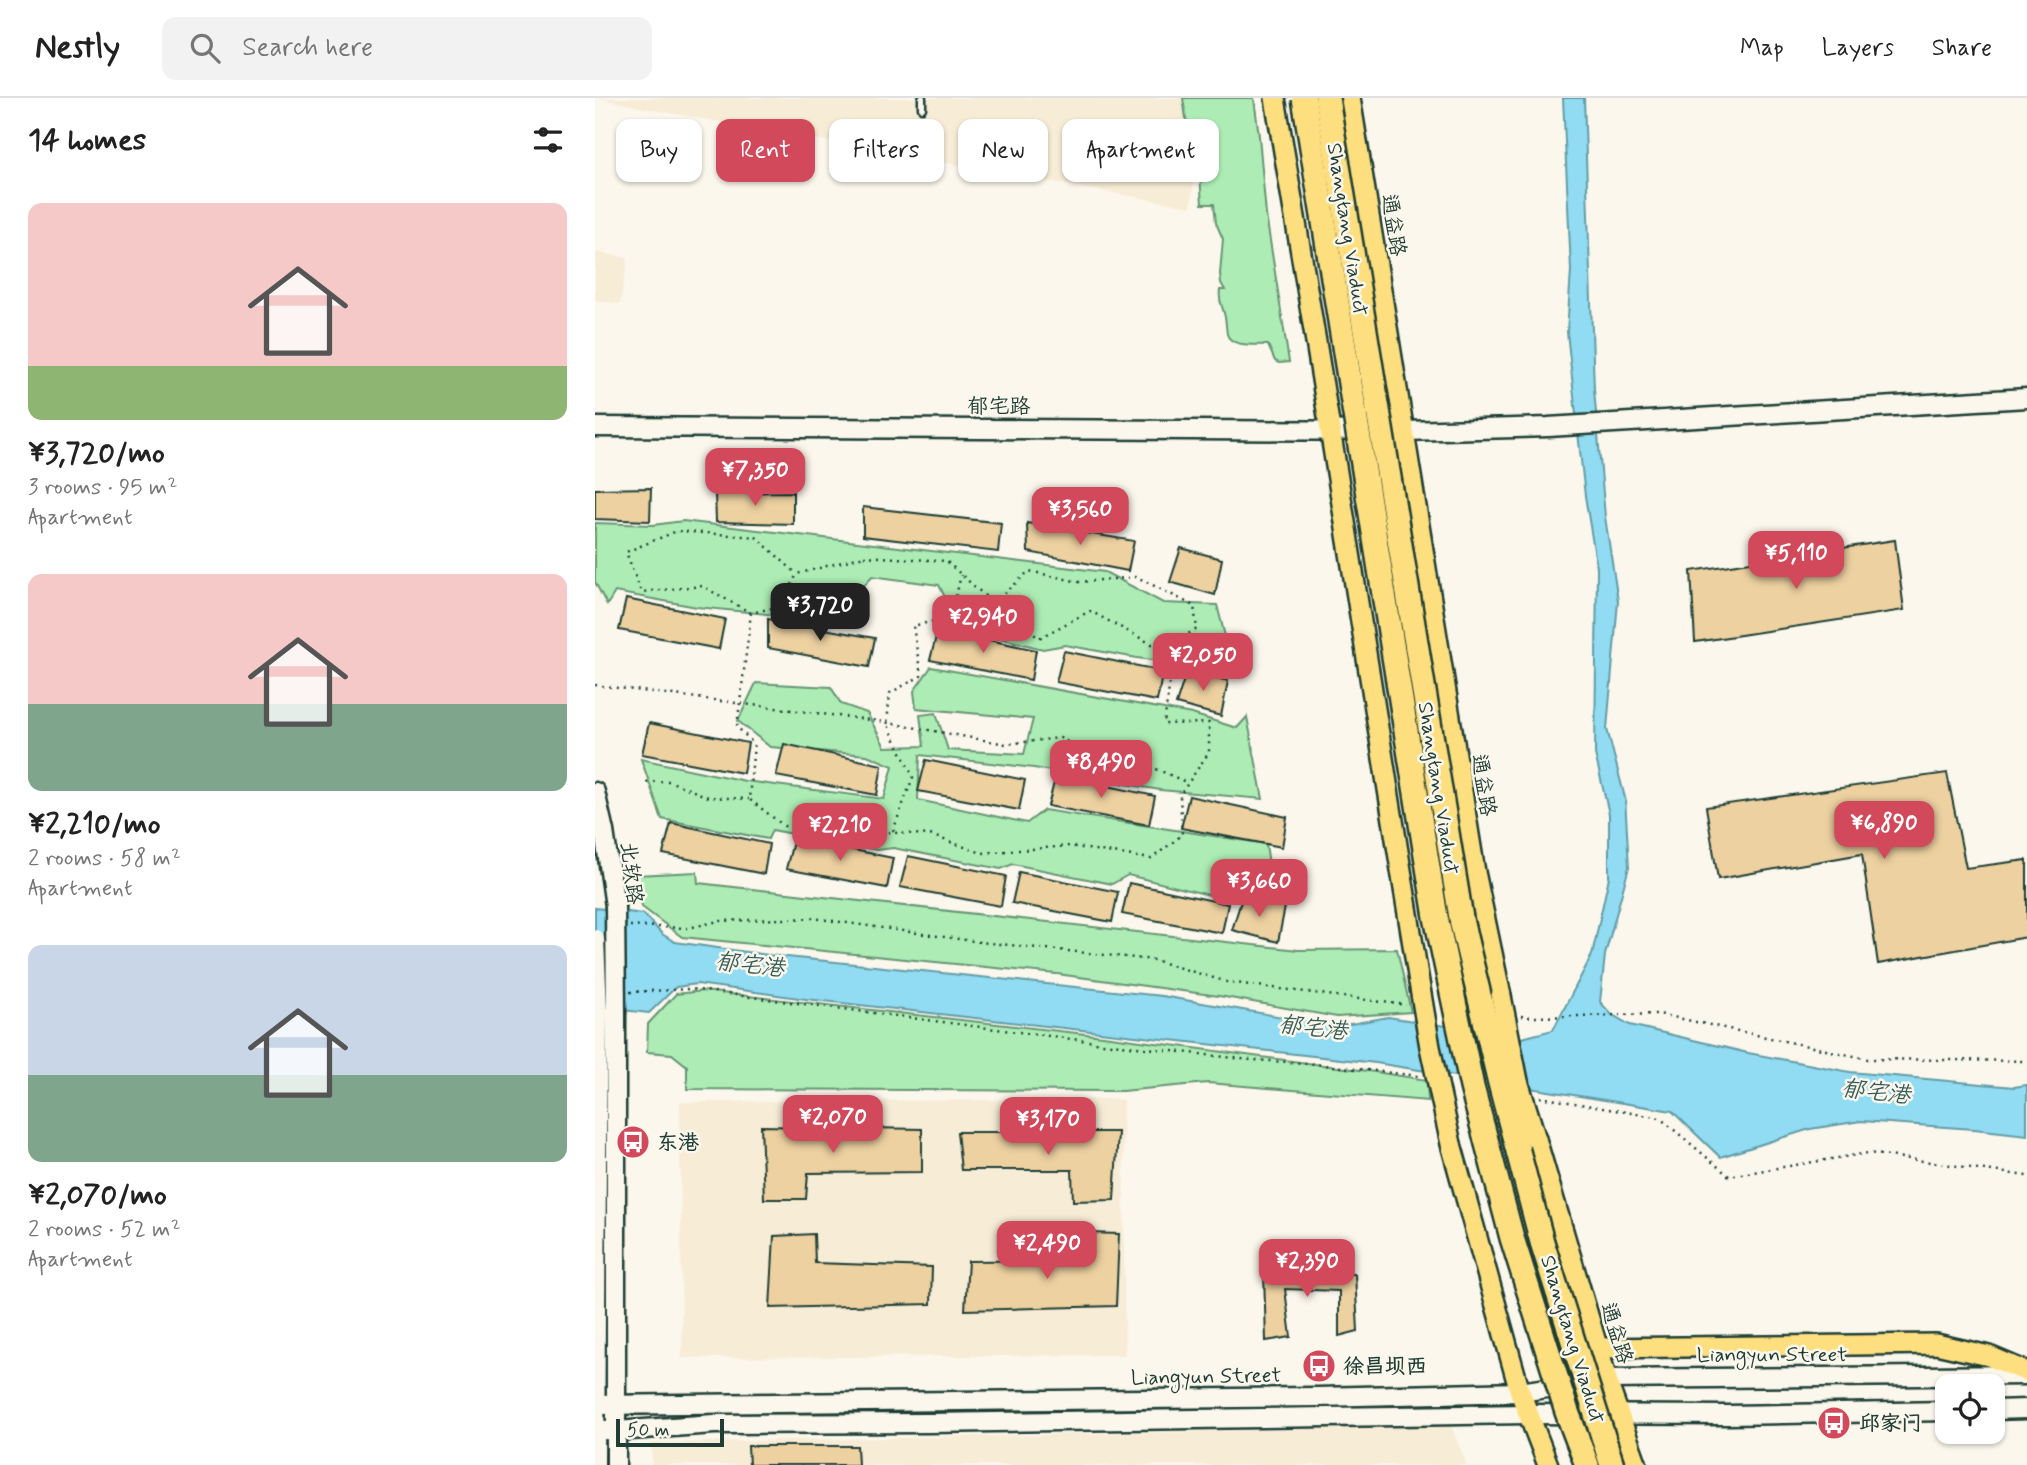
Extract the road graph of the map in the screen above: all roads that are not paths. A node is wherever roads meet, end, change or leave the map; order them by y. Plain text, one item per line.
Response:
1 (922, 98) edge
2 (1275, 98) edge
3 (1304, 98) edge
4 (1328, 98) edge
5 (1350, 98) edge
6 (922, 108) dead end
7 (2027, 398) edge
8 (595, 427) edge
9 (1330, 430) junction
10 (1404, 430) junction
11 (595, 792) edge
12 (595, 939) edge
13 (607, 1013) junction
14 (1598, 1348) junction
15 (2027, 1373) edge
16 (1607, 1379) junction
17 (1520, 1392) junction
18 (595, 1405) edge
19 (616, 1406) junction
20 (2027, 1409) edge
21 (2005, 1410) edge
22 (1935, 1411) edge
23 (1619, 1414) junction
24 (1528, 1415) junction
25 (595, 1429) edge
26 (616, 1430) junction
27 (595, 1465) edge
28 (615, 1465) edge
29 (1548, 1465) edge
30 (1587, 1465) edge
31 (1612, 1465) edge
32 (1637, 1465) edge

1 - 6 lane
2 - 9 main road
3 - 30 highway, Shangtang Viaduct, bridge
4 - 31 highway, Shangtang Viaduct, bridge
5 - 10 main road, 通益路
7 - 10 main road, 郁宅路
8 - 9 main road, 郁宅路
9 - 10 main road, 郁宅路
9 - 17 main road, bridge
10 - 14 main road, 通益路, bridge
11 - 13 main road, 北软路, bridge
12 - 13 main road, 北软路, bridge
13 - 18 main road, 北软路
13 - 19 main road, 北软路
14 - 15 main road
14 - 16 main road, 通益路
15 - 16 main road, Liangyun Street
16 - 17 main road, Liangyun Street
16 - 23 main road, 通益路
17 - 19 main road, Liangyun Street
17 - 24 main road
18 - 19 main road, Liangyun Street
18 - 25 main road, 北软路
19 - 26 main road, 北软路
20 - 21 main road
22 - 23 main road, Liangyun Street
23 - 24 main road, Liangyun Street
23 - 32 main road, 通益路
24 - 26 main road, Liangyun Street
24 - 29 main road
25 - 26 main road, Liangyun Street
25 - 27 main road, 北软路
26 - 28 main road, 北软路

